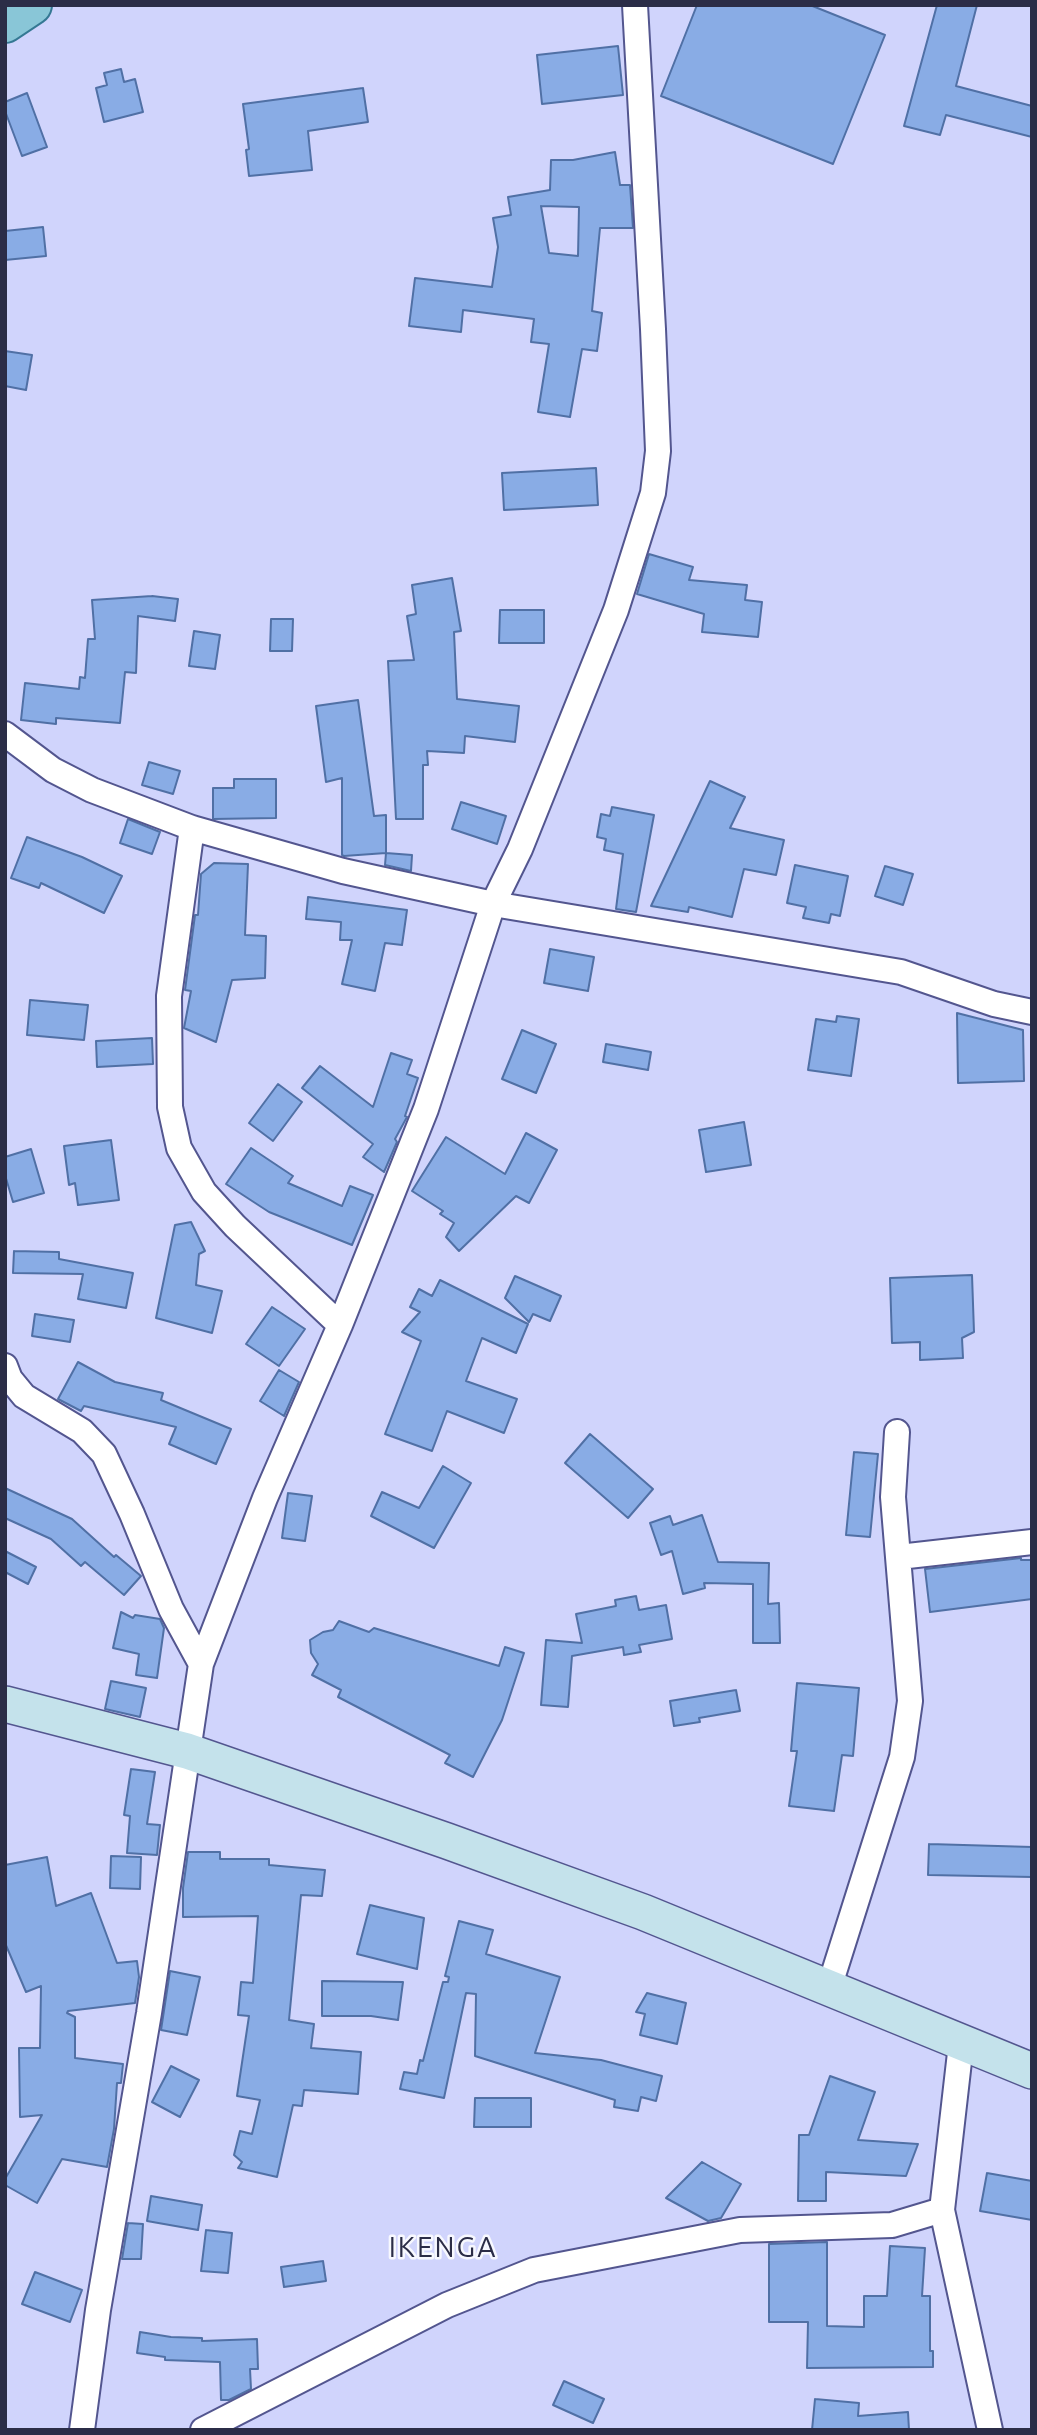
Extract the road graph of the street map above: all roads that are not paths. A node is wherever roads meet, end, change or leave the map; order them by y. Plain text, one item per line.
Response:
1 (32, 5) edge
2 (635, 5) edge
3 (5, 23) edge
4 (5, 734) edge
5 (192, 828) junction
6 (493, 904) junction
7 (1032, 1012) edge
8 (340, 1325) junction
9 (5, 1366) edge
10 (897, 1432) dead end
11 (1032, 1542) edge
12 (899, 1557) junction
13 (201, 1664) junction
14 (5, 1704) edge
15 (187, 1751) junction
16 (829, 1988) junction
17 (961, 2044) junction
18 (1032, 2071) edge
19 (942, 2210) junction
20 (82, 2430) edge
21 (202, 2430) edge
22 (990, 2430) edge

1 - 3 main road
2 - 6 street
4 - 5 street
5 - 6 street
5 - 8 street
6 - 7 street
6 - 8 street
8 - 13 street
9 - 13 street
10 - 12 street
11 - 12 street
12 - 16 street
13 - 15 street
14 - 15 main road
15 - 16 main road
15 - 20 street
16 - 17 main road
17 - 18 main road
17 - 19 street
19 - 21 street
19 - 22 street

